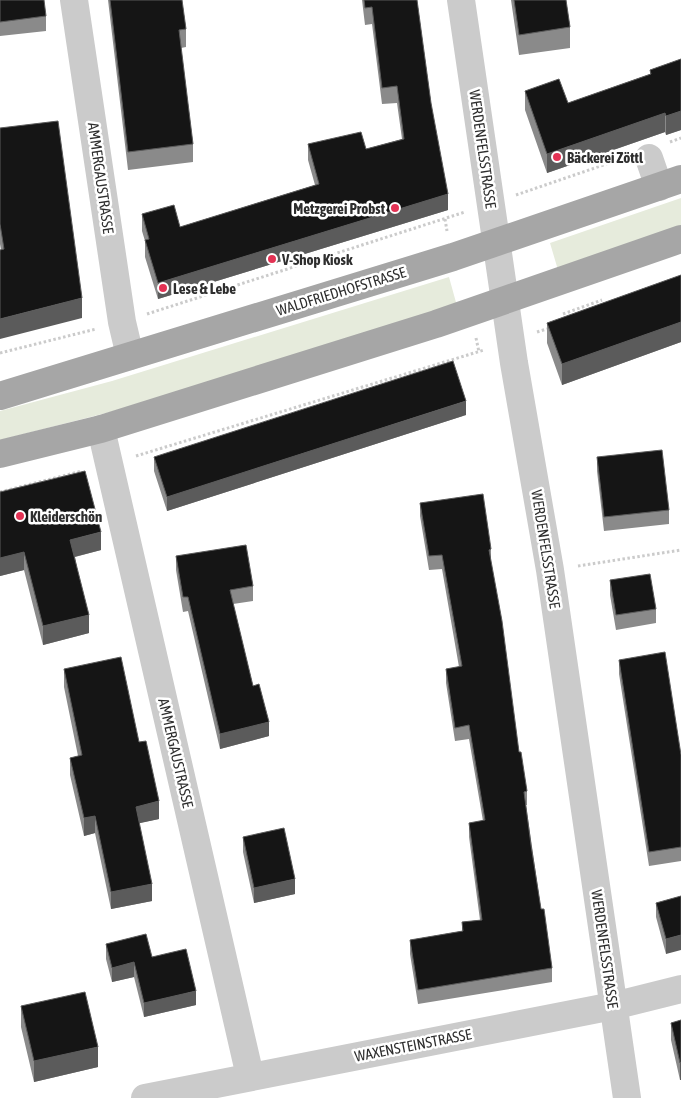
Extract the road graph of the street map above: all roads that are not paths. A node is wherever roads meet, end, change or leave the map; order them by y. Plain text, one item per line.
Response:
1 (74, 0) edge
2 (461, 0) edge
3 (648, 153) road end
4 (670, 183) edge
5 (681, 239) edge
6 (496, 242) junction
7 (505, 301) junction
8 (130, 356) junction
9 (0, 396) edge
10 (101, 429) junction
11 (0, 454) edge
12 (681, 990) edge
13 (613, 1006) junction
14 (250, 1076) junction
15 (145, 1098) edge
16 (627, 1098) edge

1 - 8 street, AMMERGAUSTRASSE
2 - 6 street, WERDENFELSSTRASSE
3 - 4 street
4 - 6 main road, WALDFRIEDHOFSTRASSE
5 - 7 main road
6 - 7 street, WERDENFELSSTRASSE
6 - 8 main road, WALDFRIEDHOFSTRASSE
7 - 10 main road
7 - 13 street, WERDENFELSSTRASSE
8 - 9 main road, WALDFRIEDHOFSTRASSE
10 - 11 main road
10 - 14 street, AMMERGAUSTRASSE
12 - 13 street, WAXENSTEINSTRASSE
13 - 14 street, WAXENSTEINSTRASSE
13 - 16 street, WERDENFELSSTRASSE
14 - 15 street, WAXENSTEINSTRASSE

